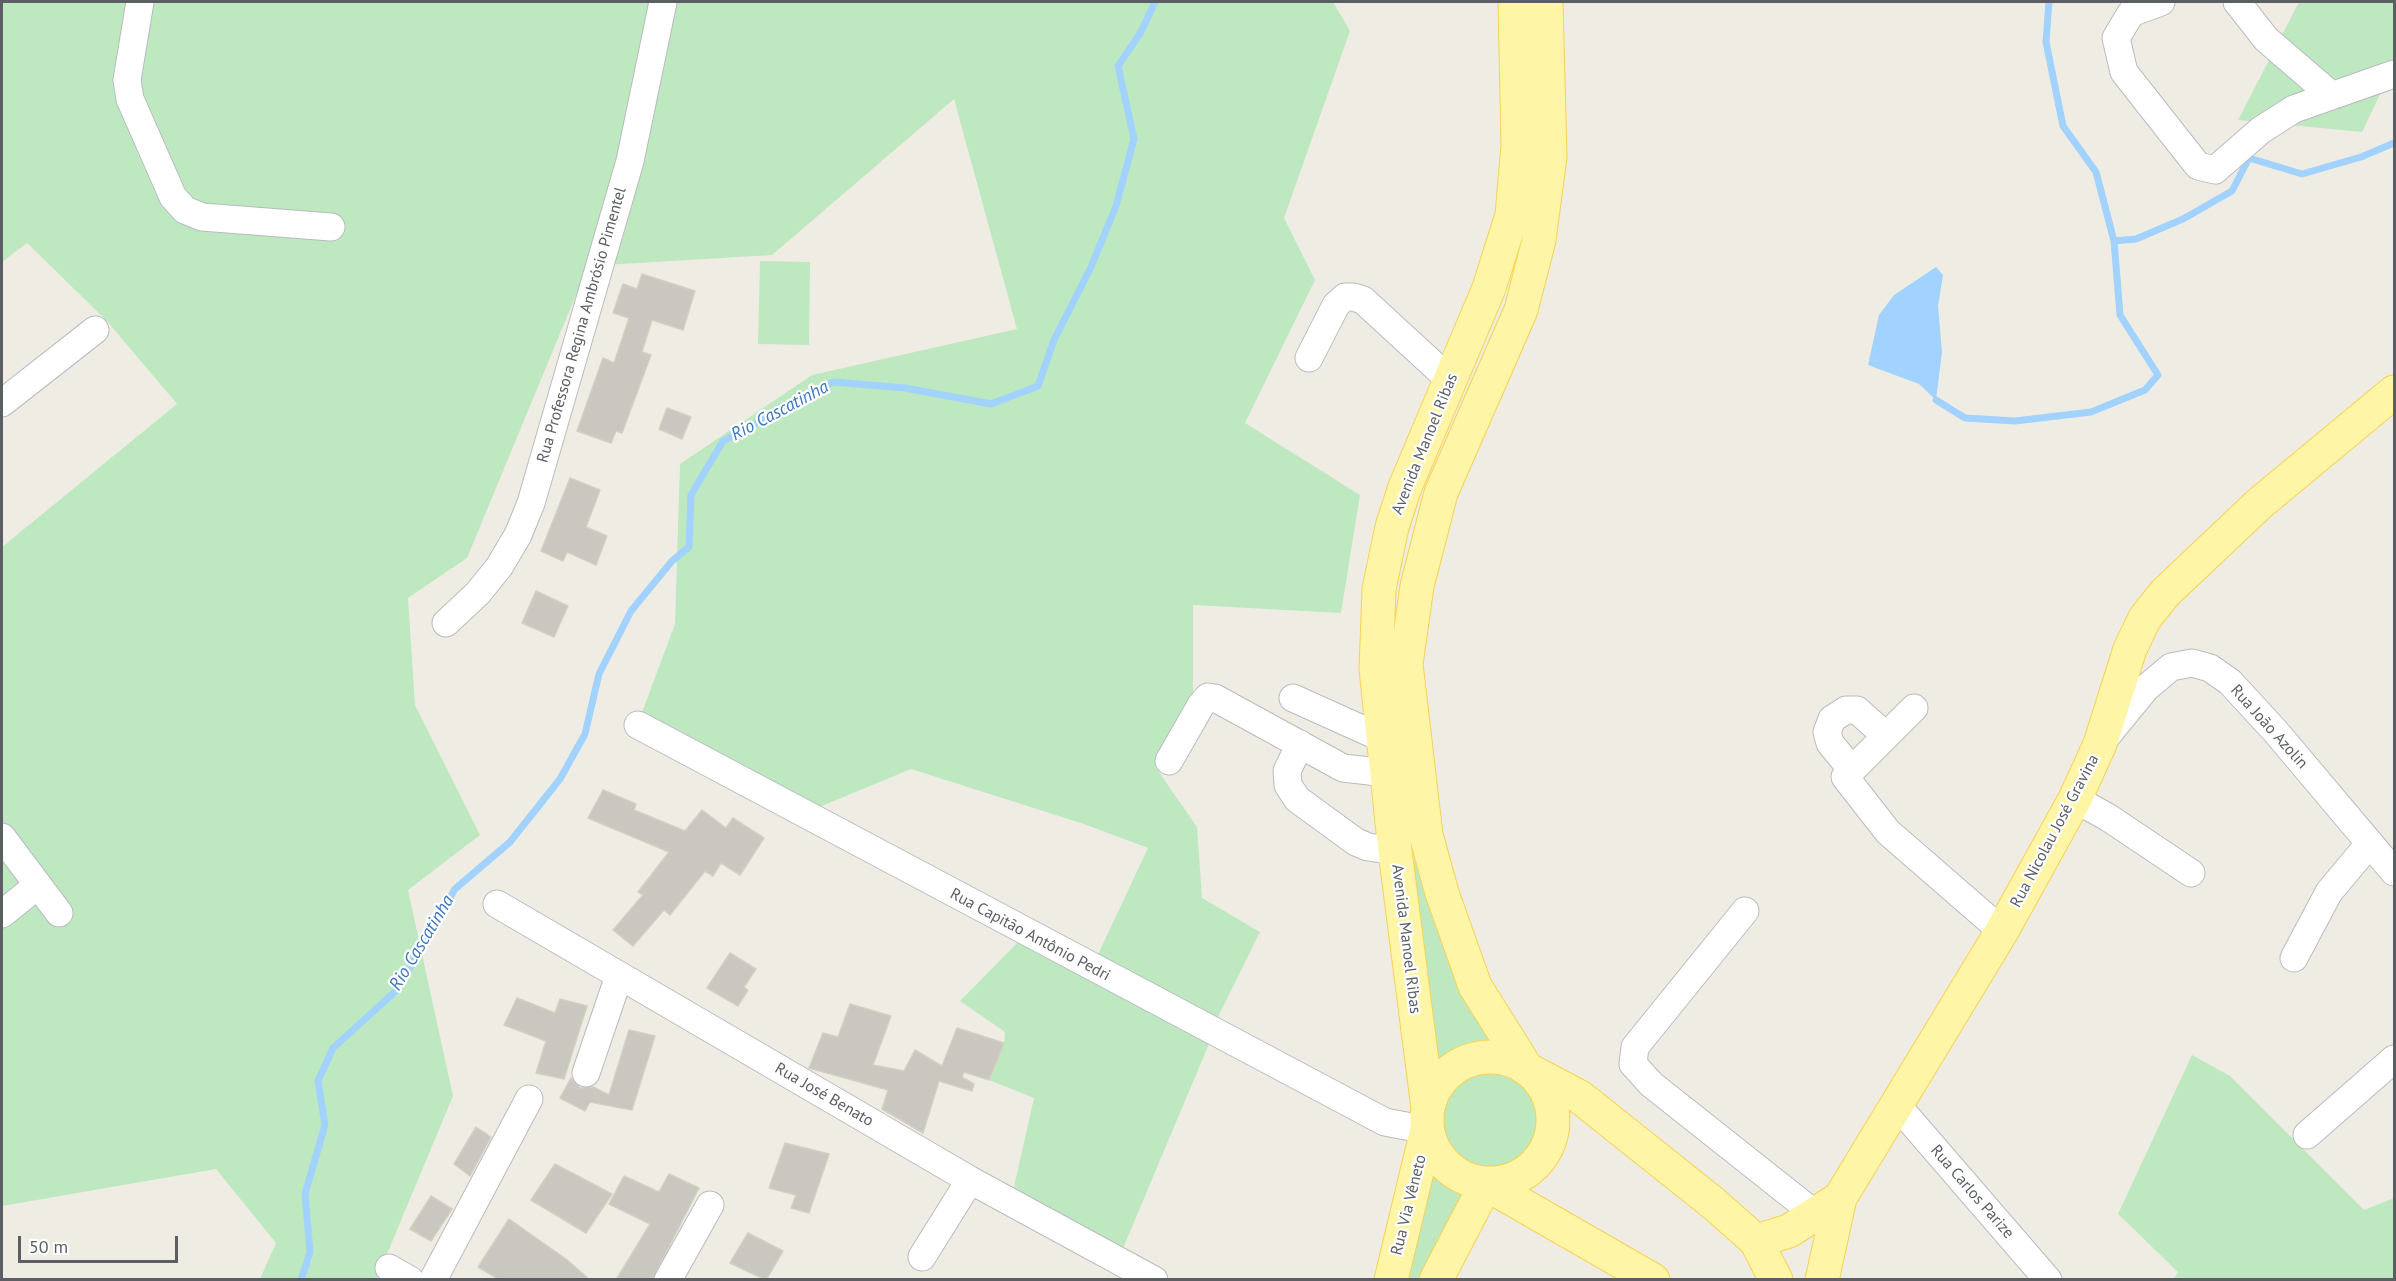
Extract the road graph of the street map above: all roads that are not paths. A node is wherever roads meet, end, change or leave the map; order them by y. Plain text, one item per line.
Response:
1 (140, 2) edge
2 (663, 2) edge
3 (1515, 2) edge
4 (1546, 2) edge
5 (2161, 2) edge
6 (2237, 2) edge
7 (2394, 74) edge
8 (2331, 95) junction
9 (331, 227) dead end
10 (95, 330) dead end
11 (1310, 358) dead end
12 (1450, 380) junction
13 (2394, 392) edge
14 (2, 403) edge
15 (446, 623) dead end
16 (1293, 698) dead end
17 (1914, 708) dead end
18 (638, 725) dead end
19 (1886, 736) junction
20 (1384, 740) junction
21 (1300, 744) junction
22 (2100, 744) junction
23 (1169, 761) dead end
24 (1852, 770) junction
25 (1387, 773) junction
26 (2075, 799) junction
27 (2, 837) edge
28 (2370, 843) junction
29 (1395, 851) junction
30 (2394, 872) edge
31 (2191, 873) dead end
32 (38, 885) junction
33 (497, 904) dead end
34 (1745, 911) dead end
35 (59, 913) dead end
36 (2, 914) edge
37 (2002, 931) junction
38 (2294, 958) dead end
39 (619, 976) junction
40 (1494, 1017) junction
41 (2394, 1059) edge
42 (1527, 1069) junction
43 (586, 1073) dead end
44 (1580, 1097) junction
45 (529, 1099) dead end
46 (1896, 1104) junction
47 (1428, 1119) junction
48 (2307, 1135) dead end
49 (970, 1180) junction
50 (1485, 1184) junction
51 (710, 1205) dead end
52 (1828, 1206) junction
53 (1756, 1241) junction
54 (922, 1257) dead end
55 (433, 1280) edge
56 (668, 1280) edge
57 (1154, 1280) edge
58 (1391, 1280) edge
59 (1436, 1280) edge
60 (1653, 1280) edge
61 (1776, 1280) edge
62 (1822, 1280) edge
63 (2048, 1280) edge

1 - 9 street
2 - 15 street, Rua Professora Regina Ambrósio Pimentel
3 - 12 main road, Avenida Manoel Ribas
4 - 40 main road, Avenida Manoel Ribas
5 - 8 street
6 - 8 street
7 - 8 street
10 - 14 street
11 - 12 street
12 - 20 main road, Avenida Manoel Ribas
13 - 22 main road, Rua Nicolau José Gravina
16 - 20 street
17 - 19 street
18 - 47 street, Rua Capitão Antônio Pedri
19 - 24 street
19 - 24 street
20 - 25 main road, Avenida Manoel Ribas
21 - 23 street
21 - 25 street
21 - 29 street
22 - 26 main road, Rua Nicolau José Gravina
22 - 28 street, Rua João Azolin
24 - 37 street
25 - 29 main road, Avenida Manoel Ribas
26 - 31 street
26 - 37 main road, Rua Nicolau José Gravina
27 - 32 street
28 - 30 street, Rua João Azolin
28 - 38 street
29 - 47 main road, Avenida Manoel Ribas
32 - 35 street
32 - 36 street
33 - 39 street, Rua José Benato
34 - 52 street
37 - 46 main road, Rua Nicolau José Gravina
39 - 43 street
39 - 49 street, Rua José Benato
40 - 42 main road, Avenida Manoel Ribas
40 - 44 main road, Avenida Manoel Ribas
41 - 48 street
42 - 44 main road, Avenida Manoel Ribas
42 - 47 main road
42 - 50 main road
44 - 53 main road, Avenida Manoel Ribas
45 - 55 street
46 - 52 main road, Rua Nicolau José Gravina
46 - 63 street, Rua Carlos Parize
47 - 50 main road
47 - 58 main road, Rua Via Vêneto
49 - 54 street
49 - 57 street, Rua José Benato
50 - 59 main road
50 - 60 main road
51 - 56 street
52 - 53 main road, Rua Nicolau José Gravina
52 - 62 main road, Rua Nicolau José Gravina
53 - 61 main road, Avenida Manoel Ribas

